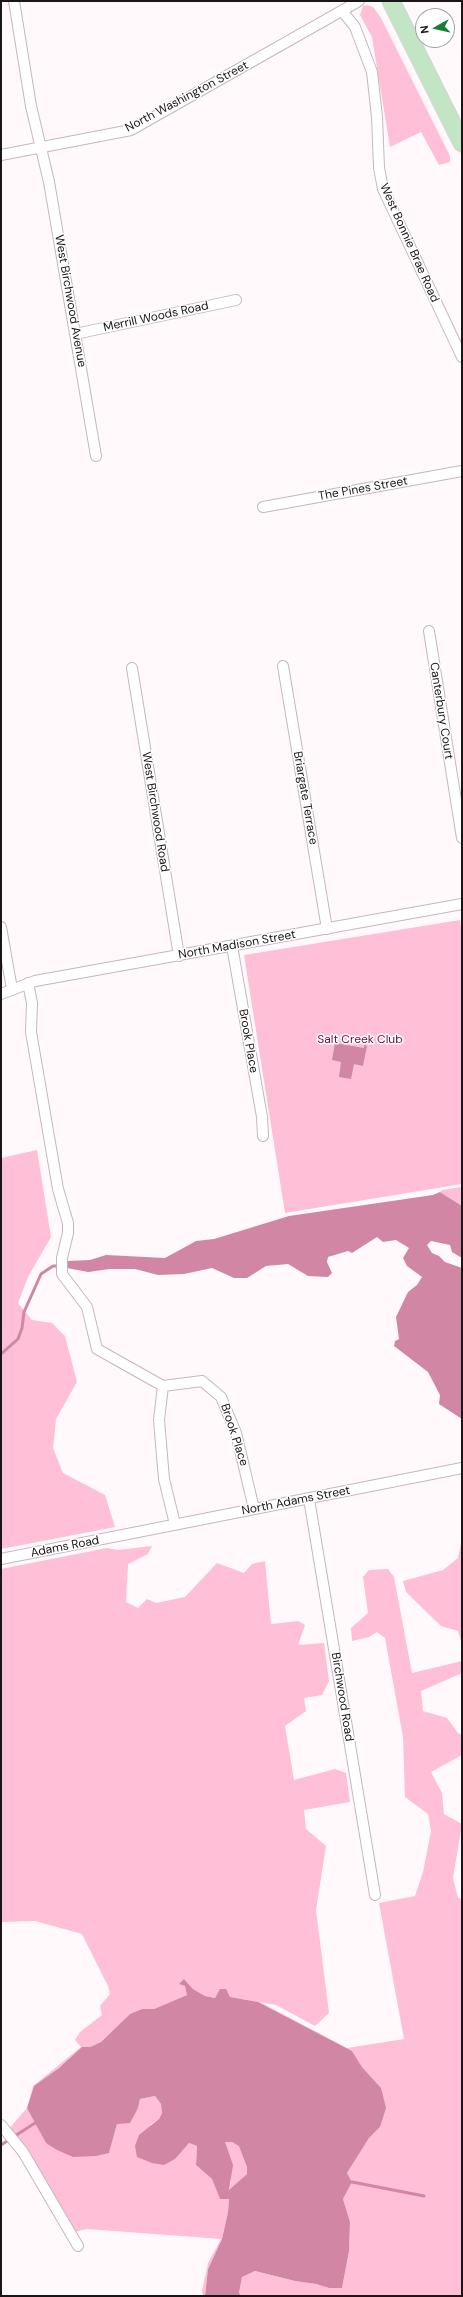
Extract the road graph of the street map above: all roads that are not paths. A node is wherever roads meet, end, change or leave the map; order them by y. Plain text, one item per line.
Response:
1 (14, 1) edge
2 (359, 1) edge
3 (388, 2) edge
4 (343, 12) junction
5 (462, 143) edge
6 (41, 148) junction
7 (1, 155) edge
8 (236, 300) dead end
9 (76, 334) junction
10 (462, 358) edge
11 (96, 456) dead end
12 (462, 471) edge
13 (263, 507) dead end
14 (428, 631) dead end
15 (283, 666) dead end
16 (132, 668) dead end
17 (462, 838) edge
18 (462, 904) edge
19 (1, 927) edge
20 (327, 929) junction
21 (232, 946) junction
22 (179, 956) junction
23 (28, 983) junction
24 (12, 989) junction
25 (1, 994) edge
26 (262, 1136) dead end
27 (163, 1386) junction
28 (462, 1468) edge
29 (309, 1499) junction
30 (254, 1509) junction
31 (175, 1524) junction
32 (129, 1535) joint
33 (1, 1559) edge
34 (375, 1895) dead end
35 (1, 2125) edge
36 (78, 2246) dead end

1 - 6 street, West Birchwood Avenue
2 - 4 street, North Washington Street
3 - 5 main road
4 - 6 street, North Washington Street
4 - 10 street, West Bonnie Brae Road
6 - 7 street, North Washington Street
6 - 9 street, West Birchwood Avenue
8 - 9 street, Merrill Woods Road
9 - 11 street, West Birchwood Avenue
12 - 13 street, The Pines Street
14 - 17 street, Canterbury Court
15 - 20 street, Briargate Terrace
16 - 22 street, West Birchwood Road
18 - 20 street, North Madison Street
19 - 24 street
20 - 21 street, North Madison Street
21 - 22 street, North Madison Street
21 - 26 street, Brook Place
22 - 23 street, North Madison Street
23 - 24 street, North Madison Street
23 - 27 street
24 - 25 street, North Madison Street
27 - 30 street, Brook Place
27 - 31 street
28 - 29 street, North Adams Street
29 - 30 street, North Adams Street
29 - 34 street, Birchwood Road
30 - 31 street, North Adams Street
31 - 32 street, North Adams Street
32 - 33 street, Adams Road
35 - 36 street

